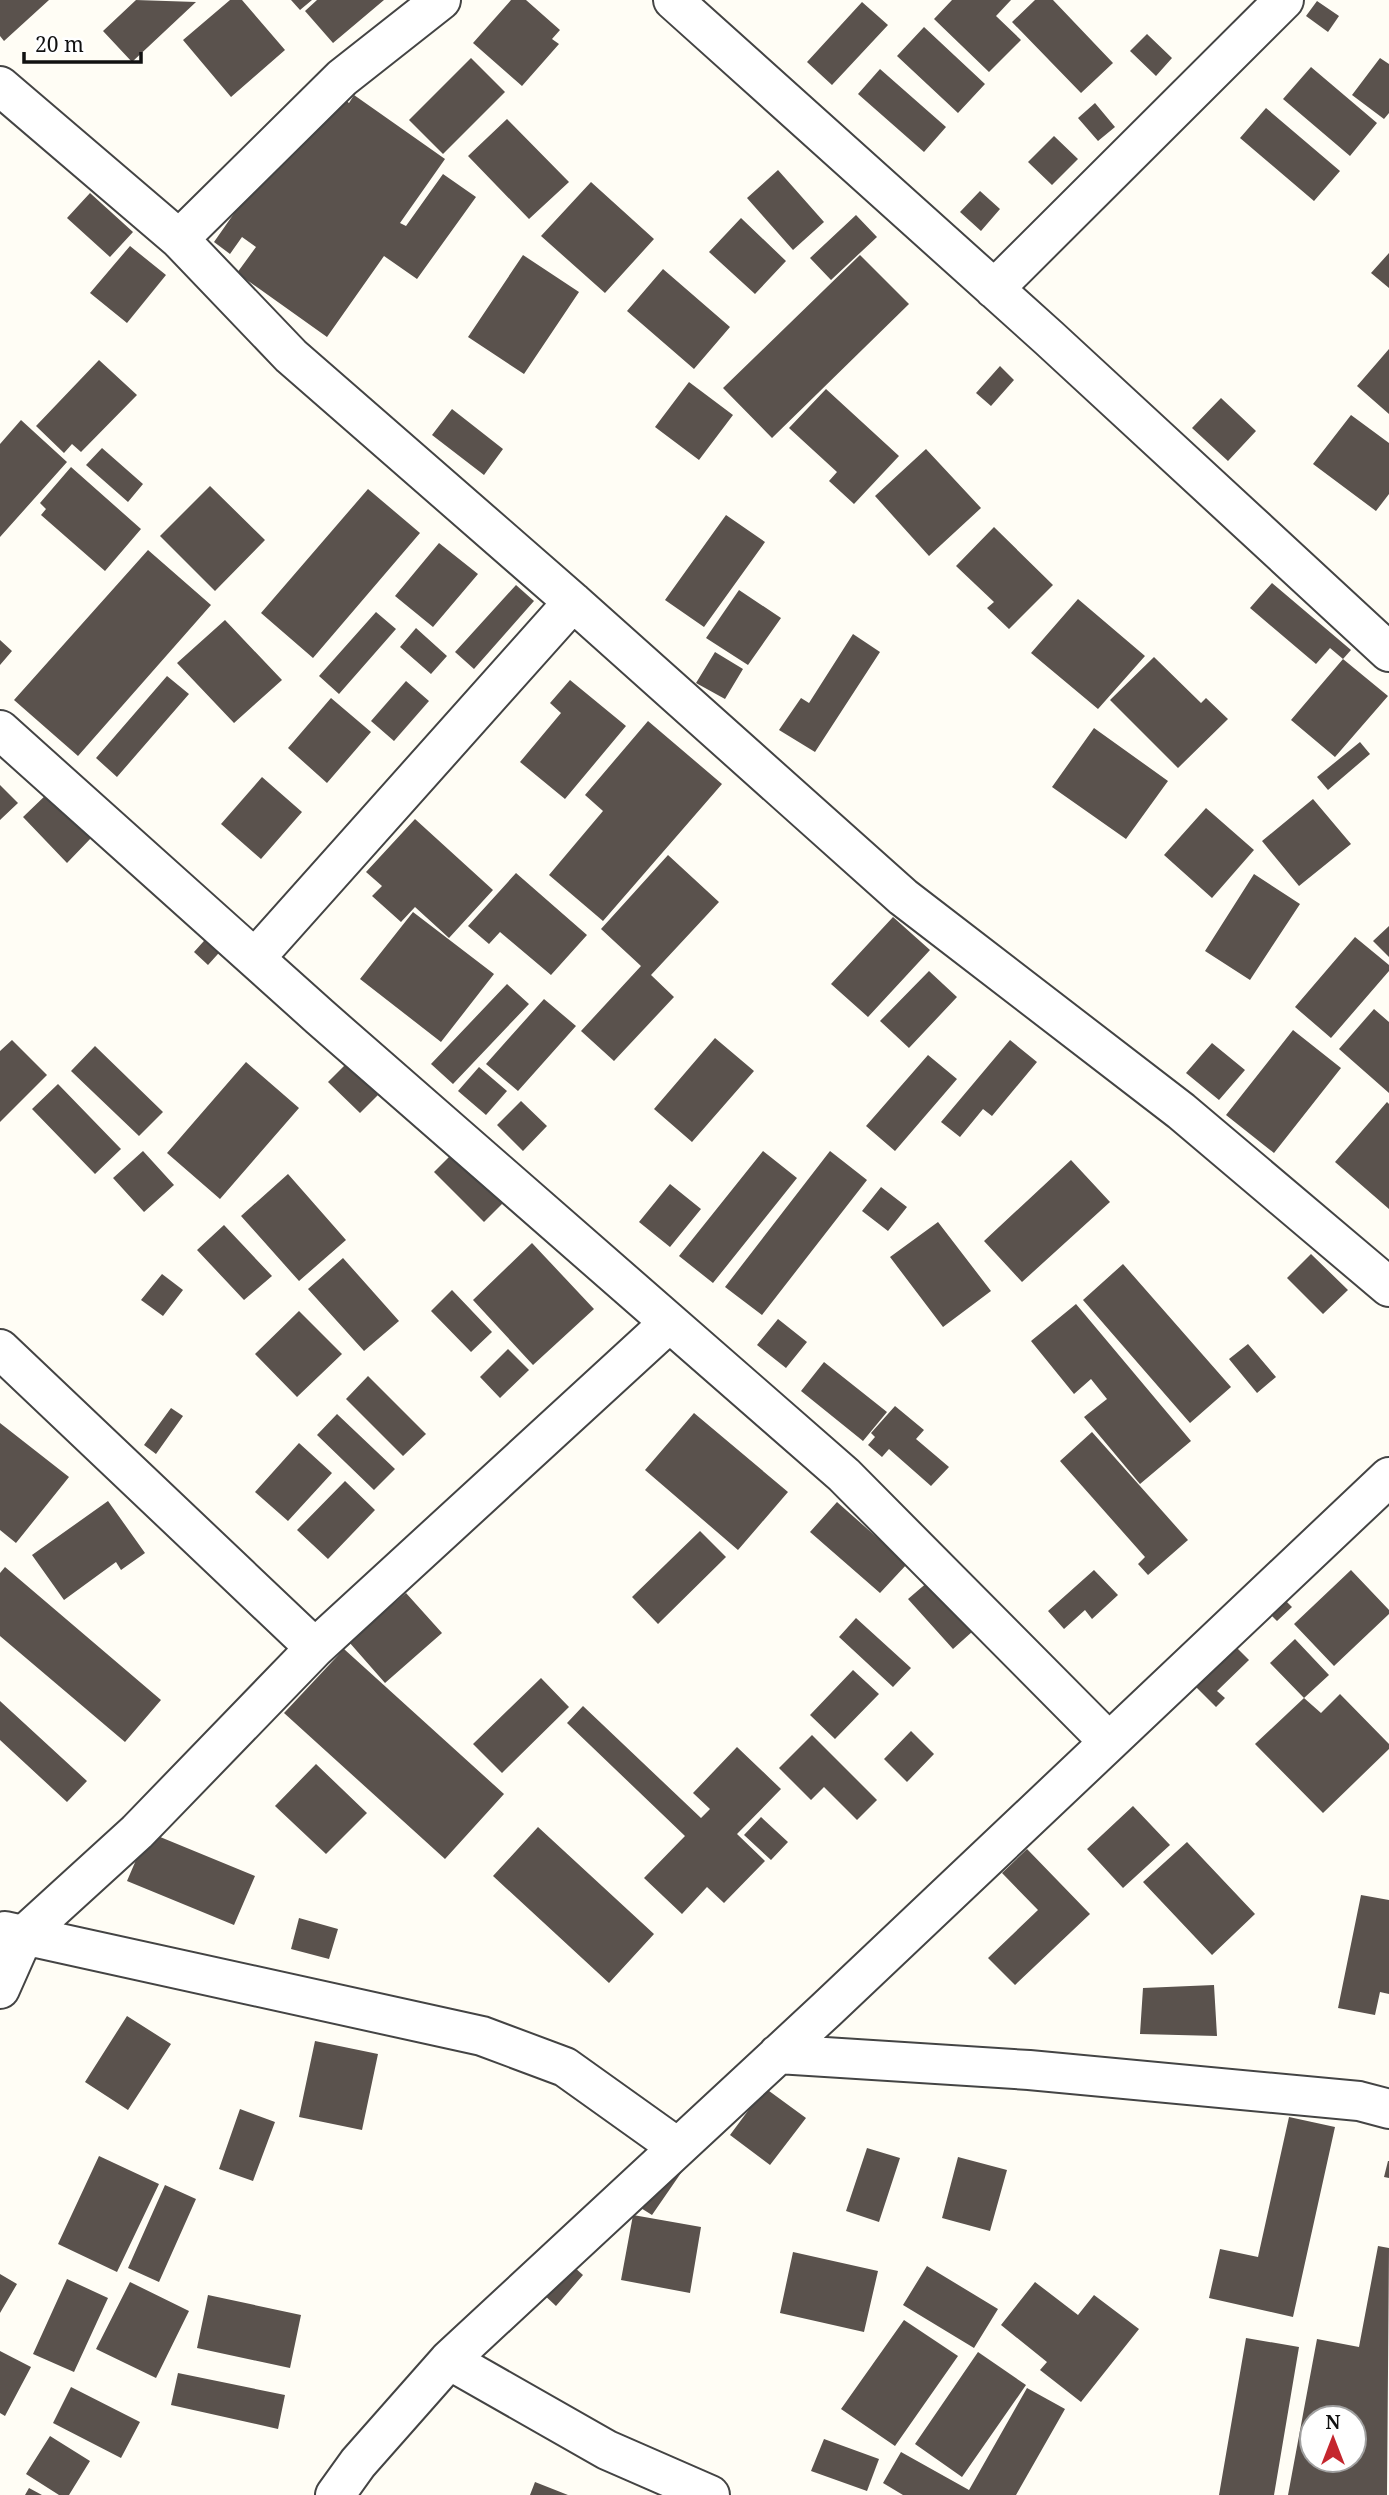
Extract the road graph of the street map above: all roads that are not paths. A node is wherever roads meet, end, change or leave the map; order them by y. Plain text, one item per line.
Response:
1 (441, 0) edge
2 (673, 0) edge
3 (1284, 0) edge
4 (0, 86) edge
5 (179, 239) junction
6 (995, 289) junction
7 (573, 601) junction
8 (1387, 645) edge
9 (0, 730) edge
10 (256, 957) junction
11 (1389, 1287) edge
12 (669, 1323) junction
13 (0, 1349) edge
14 (1389, 1478) edge
15 (315, 1648) junction
16 (1109, 1742) junction
17 (12, 1932) edge
18 (0, 1989) edge
19 (778, 2054) junction
20 (1389, 2109) edge
21 (677, 2147) junction
22 (449, 2360) junction
23 (335, 2495) edge
24 (710, 2495) edge

1 - 5 street
2 - 6 street
3 - 6 street
4 - 5 street
5 - 7 street
6 - 8 street
7 - 10 street
7 - 11 street
9 - 10 street
10 - 12 street
12 - 15 street
12 - 16 street
13 - 15 street
14 - 16 street
15 - 17 street
16 - 19 street
17 - 18 street
17 - 21 street
19 - 20 street
19 - 21 street
21 - 22 street
22 - 23 street
22 - 24 street

